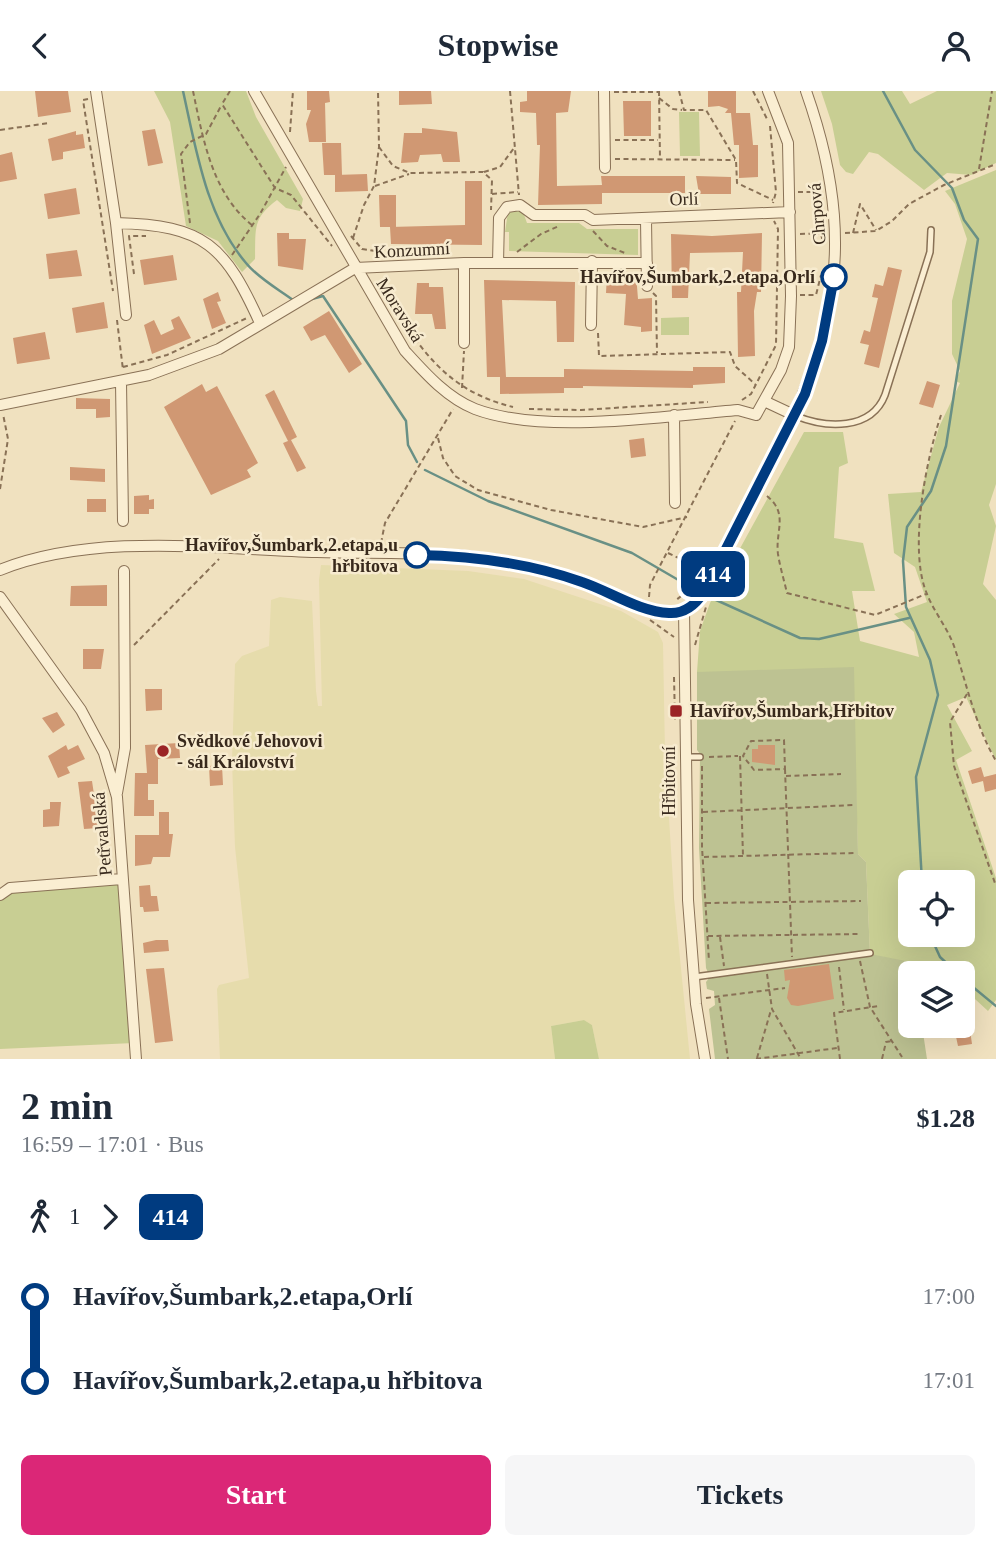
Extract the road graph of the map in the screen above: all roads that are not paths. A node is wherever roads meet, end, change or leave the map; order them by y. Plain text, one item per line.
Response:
1 (604, 91) edge
2 (768, 91) edge
3 (806, 91) edge
4 (256, 92) edge
5 (97, 94) edge
6 (605, 164) road end
7 (790, 212) junction
8 (646, 220) junction
9 (116, 223) junction
10 (931, 230) dead end
11 (592, 261) junction
12 (464, 263) junction
13 (498, 263) junction
14 (644, 263) junction
15 (355, 268) junction
16 (647, 286) road end
17 (121, 317) road end
18 (260, 323) junction
19 (592, 325) road end
20 (464, 343) road end
21 (121, 382) junction
22 (764, 401) junction
23 (0, 405) edge
24 (674, 415) junction
25 (796, 416) junction
26 (676, 503) dead end
27 (123, 521) dead end
28 (0, 570) edge
29 (124, 571) dead end
30 (2, 603) edge
31 (684, 610) junction
32 (685, 757) junction
33 (701, 757) dead end
34 (117, 797) junction
35 (122, 879) junction
36 (0, 895) edge
37 (870, 953) dead end
38 (699, 976) junction
39 (136, 1059) edge
40 (705, 1059) edge

1 - 6 street
2 - 7 street
3 - 25 street, Chrpová
4 - 15 street, Moravská
5 - 9 street
7 - 8 street, Orlí
7 - 22 street
8 - 13 street
8 - 14 street, Orlí
9 - 17 street
9 - 18 street
10 - 25 lane
11 - 13 street, Konzumní
11 - 14 street, Konzumní
11 - 19 street
12 - 13 street, Konzumní
12 - 15 street, Konzumní
12 - 20 street
14 - 16 street, Orlí
15 - 18 street, Konzumní
15 - 24 street, Moravská
18 - 21 street, Konzumní
21 - 23 street, Konzumní
21 - 27 street
22 - 24 street, Moravská
22 - 25 street
24 - 26 street
25 - 31 street, Chrpová
28 - 31 street
29 - 34 street
30 - 34 street, Petřvaldská
31 - 32 street, Hřbitovní
32 - 33 lane
32 - 38 street, Hřbitovní
34 - 35 street, Petřvaldská
35 - 36 street
35 - 39 street, Petřvaldská
37 - 38 lane
38 - 40 street, Hřbitovní

